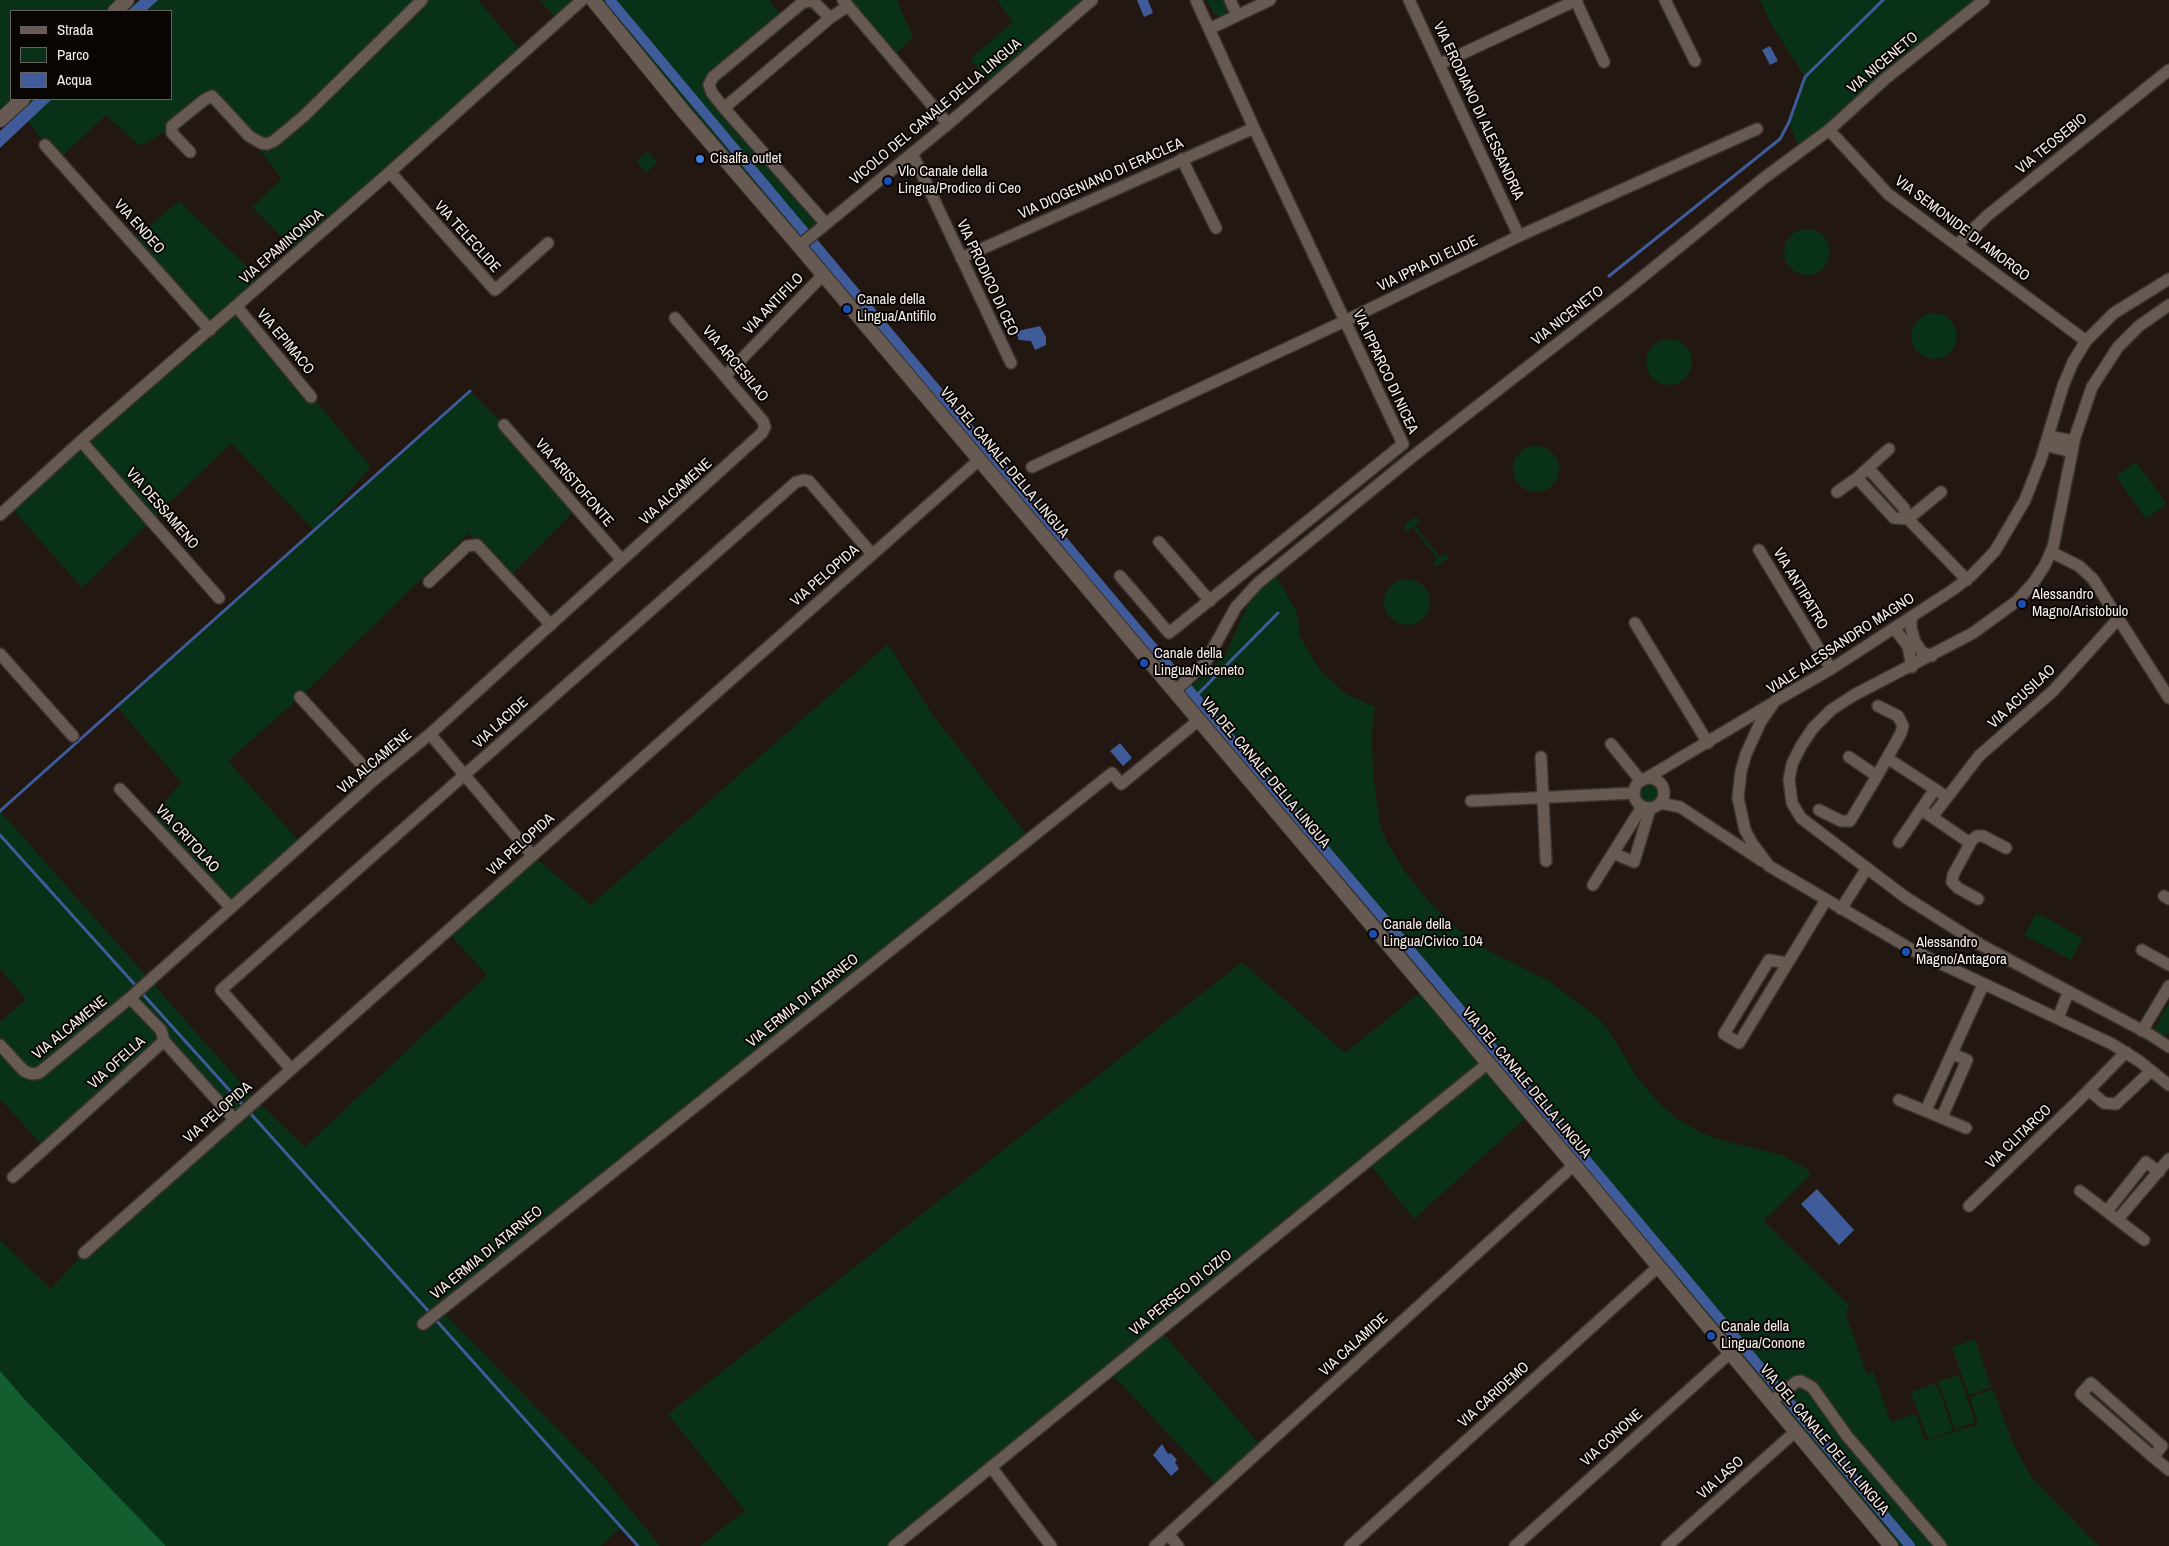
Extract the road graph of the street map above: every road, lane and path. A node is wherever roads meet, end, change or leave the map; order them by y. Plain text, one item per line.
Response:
1 (127, 0) edge
2 (422, 0) edge
3 (582, 0) edge
4 (592, 0) edge
5 (1092, 0) edge
6 (1196, 0) edge
7 (1230, 0) edge
8 (1270, 0) edge
9 (1409, 0) edge
10 (1577, 0) edge
11 (1665, 0) edge
12 (1984, 0) edge
13 (845, 3) edge
14 (117, 10) edge
15 (1237, 15) junction
16 (830, 18) junction
17 (1209, 29) junction
18 (1695, 61) dead end
19 (1604, 62) dead end
20 (1440, 64) junction
21 (2169, 70) edge
22 (22, 100) edge
23 (724, 108) junction
24 (0, 120) edge
25 (948, 124) junction
26 (1254, 128) junction
27 (1757, 129) dead end
28 (1829, 130) junction
29 (45, 145) dead end
30 (190, 152) dead end
31 (912, 153) junction
32 (1182, 159) junction
33 (390, 172) junction
34 (822, 228) junction
35 (1216, 228) dead end
36 (1518, 236) junction
37 (548, 243) dead end
38 (801, 244) junction
39 (1956, 245) junction
40 (961, 258) junction
41 (823, 275) junction
42 (2169, 279) edge
43 (2169, 305) edge
44 (236, 307) junction
45 (675, 318) dead end
46 (1345, 321) junction
47 (210, 330) junction
48 (2086, 340) junction
49 (1011, 363) dead end
50 (725, 376) junction
51 (311, 397) dead end
52 (504, 425) dead end
53 (762, 433) joint
54 (2047, 440) junction
55 (81, 441) junction
56 (1403, 444) junction
57 (2073, 446) junction
58 (1889, 450) dead end
59 (1412, 457) junction
60 (979, 460) junction
61 (1032, 467) dead end
62 (1868, 468) junction
63 (1857, 478) junction
64 (1837, 492) dead end
65 (1941, 492) dead end
66 (0, 515) edge
67 (1908, 519) junction
68 (1159, 542) dead end
69 (1759, 550) dead end
70 (2051, 552) junction
71 (872, 554) junction
72 (622, 560) junction
73 (1120, 576) dead end
74 (1967, 580) junction
75 (429, 582) dead end
76 (219, 598) dead end
77 (1210, 601) junction
78 (1911, 617) junction
79 (2118, 619) junction
80 (1635, 623) dead end
81 (551, 625) junction
82 (1894, 628) junction
83 (0, 654) edge
84 (1932, 656) junction
85 (1912, 667) junction
86 (1831, 669) junction
87 (1178, 689) junction
88 (2168, 693) edge
89 (300, 697) dead end
90 (1775, 702) junction
91 (1878, 706) dead end
92 (1199, 720) junction
93 (430, 734) junction
94 (72, 736) dead end
95 (1708, 742) junction
96 (1611, 744) dead end
97 (1849, 757) dead end
98 (1541, 758) dead end
99 (1887, 758) junction
100 (464, 776) junction
101 (1877, 776) junction
102 (375, 779) junction
103 (1643, 780) junction
104 (120, 789) dead end
105 (1935, 789) junction
106 (1634, 792) junction
107 (1947, 797) junction
108 (1543, 798) junction
109 (1471, 801) dead end
110 (1651, 806) junction
111 (1921, 809) junction
112 (1819, 810) dead end
113 (1932, 817) junction
114 (1899, 842) dead end
115 (1970, 843) junction
116 (2006, 848) dead end
117 (1613, 854) junction
118 (532, 855) junction
119 (1546, 861) dead end
120 (1768, 866) junction
121 (1867, 868) junction
122 (1593, 885) dead end
123 (1978, 899) dead end
124 (1826, 900) junction
125 (231, 908) junction
126 (1841, 910) junction
127 (2142, 950) dead end
128 (1787, 963) junction
129 (2169, 965) edge
130 (1984, 985) junction
131 (2169, 986) edge
132 (2068, 993) junction
133 (130, 998) junction
134 (2058, 1018) junction
135 (2142, 1031) junction
136 (164, 1041) junction
137 (2167, 1043) edge
138 (0, 1045) edge
139 (2126, 1052) junction
140 (1953, 1054) junction
141 (1487, 1064) junction
142 (291, 1069) junction
143 (2151, 1071) junction
144 (2169, 1085) edge
145 (2089, 1090) junction
146 (1899, 1100) dead end
147 (1926, 1110) junction
148 (1942, 1117) junction
149 (234, 1119) junction
150 (1966, 1128) dead end
151 (2169, 1159) edge
152 (1574, 1165) junction
153 (2159, 1172) junction
154 (13, 1176) dead end
155 (2080, 1191) dead end
156 (1969, 1206) dead end
157 (2107, 1211) junction
158 (2118, 1219) junction
159 (2144, 1240) dead end
160 (84, 1253) dead end
161 (1658, 1267) junction
162 (424, 1324) dead end
163 (1730, 1352) junction
164 (1774, 1399) junction
165 (1796, 1432) junction
166 (2153, 1457) junction
167 (991, 1467) junction
168 (2169, 1470) edge
169 (1168, 1534) junction
170 (894, 1546) edge
171 (1051, 1546) edge
172 (1154, 1546) edge
173 (1178, 1546) edge
174 (1350, 1546) edge
175 (1515, 1546) edge
176 (1667, 1546) edge
177 (1891, 1546) edge
178 (1941, 1546) edge

1 - 14 street
2 - 30 street
3 - 33 street, VIA EPAMINONDA
4 - 38 street, VIA DEL CANALE DELLA LINGUA
5 - 25 street, VICOLO DEL CANALE DELLA LINGUA
6 - 17 street, VIA IPPARCO DI NICEA
7 - 15 street
8 - 15 street
9 - 20 street, VIA ERODIANO DI ALESSANDRIA
10 - 19 street
10 - 20 street
11 - 18 street
12 - 28 street, VIA NICENETO
13 - 16 street
13 - 25 street
15 - 17 street
16 - 23 street
16 - 23 street
17 - 26 street, VIA IPPARCO DI NICEA
20 - 36 street, VIA ERODIANO DI ALESSANDRIA
21 - 39 street, VIA TEOSEBIO
22 - 24 street
23 - 34 street
25 - 31 street, VICOLO DEL CANALE DELLA LINGUA
26 - 32 street, VIA DIOGENIANO DI ERACLEA
26 - 46 street, VIA IPPARCO DI NICEA
27 - 36 street, VIA IPPIA DI ELIDE
28 - 39 street, VIA SEMONIDE DI AMORGO
28 - 59 street, VIA NICENETO
29 - 47 street, VIA ENDEO
31 - 34 street, VICOLO DEL CANALE DELLA LINGUA
31 - 40 street, VIA PRODICO DI CEO
32 - 35 street
32 - 40 street, VIA DIOGENIANO DI ERACLEA
33 - 37 street, VIA TELECLIDE
33 - 44 street, VIA EPAMINONDA
34 - 38 street, VICOLO DEL CANALE DELLA LINGUA
36 - 46 street, VIA IPPIA DI ELIDE
38 - 41 street, VIA DEL CANALE DELLA LINGUA
39 - 48 street, VIA SEMONIDE DI AMORGO
40 - 49 street, VIA PRODICO DI CEO
41 - 50 street, VIA ANTIFILO
41 - 60 street, VIA DEL CANALE DELLA LINGUA
42 - 48 street, VIALE ALESSANDRO MAGNO
43 - 57 street
44 - 47 street, VIA EPAMINONDA
44 - 51 street, VIA EPIMACO
45 - 50 street, VIA ARCESILAO
46 - 56 street, VIA IPPARCO DI NICEA
46 - 61 street, VIA IPPIA DI ELIDE
47 - 55 street, VIA EPAMINONDA
48 - 54 street, VIALE ALESSANDRO MAGNO
50 - 53 street, VIA ARCESILAO
52 - 72 street, VIA ARISTOFONTE
53 - 72 street, VIA ALCAMENE
54 - 57 street
54 - 74 street, VIALE ALESSANDRO MAGNO
55 - 66 street, VIA EPAMINONDA
55 - 76 street, VIA DESSAMENO
56 - 59 street
56 - 77 street, VIA IPPARCO DI NICEA
57 - 70 street
58 - 62 street
59 - 87 street, VIA NICENETO
60 - 71 street, VIA PELOPIDA
60 - 87 street, VIA DEL CANALE DELLA LINGUA
62 - 63 street
62 - 67 street
63 - 64 street
63 - 67 street
65 - 67 street
67 - 74 street
68 - 77 street
69 - 86 street, VIA ANTIPATRO
70 - 79 street
70 - 84 street
71 - 100 street, VIA LACIDE
71 - 118 street, VIA PELOPIDA
72 - 81 street, VIA ALCAMENE
73 - 77 street, VIA IPPARCO DI NICEA
74 - 78 street, VIALE ALESSANDRO MAGNO
75 - 81 street
78 - 82 street, VIALE ALESSANDRO MAGNO
78 - 84 street
79 - 88 street
79 - 107 street, VIA ACUSILAO
80 - 95 street
81 - 93 street, VIA ALCAMENE
82 - 85 street
82 - 86 street, VIALE ALESSANDRO MAGNO
83 - 94 street
84 - 85 street
85 - 121 street
86 - 90 street, VIALE ALESSANDRO MAGNO
87 - 92 street, VIA DEL CANALE DELLA LINGUA
89 - 102 street
90 - 95 street
90 - 120 street, VIALE ALESSANDRO MAGNO
91 - 99 street
92 - 141 street, VIA DEL CANALE DELLA LINGUA
92 - 162 street, VIA ERMIA DI ATARNEO
93 - 100 street
93 - 102 street, VIA ALCAMENE
95 - 103 street
96 - 103 street
97 - 101 street
98 - 108 street
99 - 101 street
99 - 105 street
100 - 118 street
100 - 142 street, VIA LACIDE
101 - 112 street
102 - 125 street, VIA ALCAMENE
103 - 106 street
103 - 110 street
104 - 125 street, VIA CRITOLAO
105 - 107 street
105 - 111 street
106 - 108 street
106 - 110 street
107 - 113 street, VIA ACUSILAO
108 - 109 street
108 - 119 street
110 - 117 street
110 - 117 street
110 - 120 street
111 - 113 street
111 - 114 street
113 - 115 street
115 - 116 street
115 - 123 street
117 - 122 street
118 - 142 street, VIA PELOPIDA
120 - 124 street, VIALE ALESSANDRO MAGNO
121 - 126 street
121 - 132 street
124 - 126 street, VIALE ALESSANDRO MAGNO
124 - 128 street
125 - 133 street, VIA ALCAMENE
126 - 130 street, VIALE ALESSANDRO MAGNO
127 - 129 street
128 - 128 street
130 - 134 street, VIALE ALESSANDRO MAGNO
130 - 140 street
131 - 135 street
132 - 134 street
132 - 135 street
133 - 136 street
133 - 138 street, VIA ALCAMENE
134 - 139 street, VIALE ALESSANDRO MAGNO
135 - 137 street
136 - 149 street, VIA OFELLA
136 - 154 street, VIA OFELLA
139 - 143 street, VIALE ALESSANDRO MAGNO
139 - 145 street, VIA CLITARCO
140 - 147 street
140 - 148 street
141 - 152 street, VIA DEL CANALE DELLA LINGUA
141 - 167 street, VIA PERSEO DI CIZIO
142 - 149 street, VIA PELOPIDA
143 - 144 street, VIALE ALESSANDRO MAGNO
143 - 145 street
145 - 156 street, VIA CLITARCO
146 - 147 street
147 - 148 street
148 - 150 street
149 - 160 street, VIA PELOPIDA
151 - 153 street
152 - 161 street, VIA DEL CANALE DELLA LINGUA
152 - 169 street, VIA CALAMIDE
153 - 157 street
153 - 158 street
155 - 157 street
157 - 158 street
158 - 159 street
161 - 163 street, VIA DEL CANALE DELLA LINGUA
161 - 174 street, VIA CARIDEMO
163 - 164 street, VIA DEL CANALE DELLA LINGUA
163 - 175 street, VIA CONONE
164 - 165 street, VIA DEL CANALE DELLA LINGUA
164 - 178 street
165 - 176 street, VIA LASO
165 - 177 street, VIA DEL CANALE DELLA LINGUA
166 - 166 street
166 - 168 street
167 - 170 street, VIA PERSEO DI CIZIO
167 - 171 street
169 - 172 street, VIA CALAMIDE
169 - 173 street

